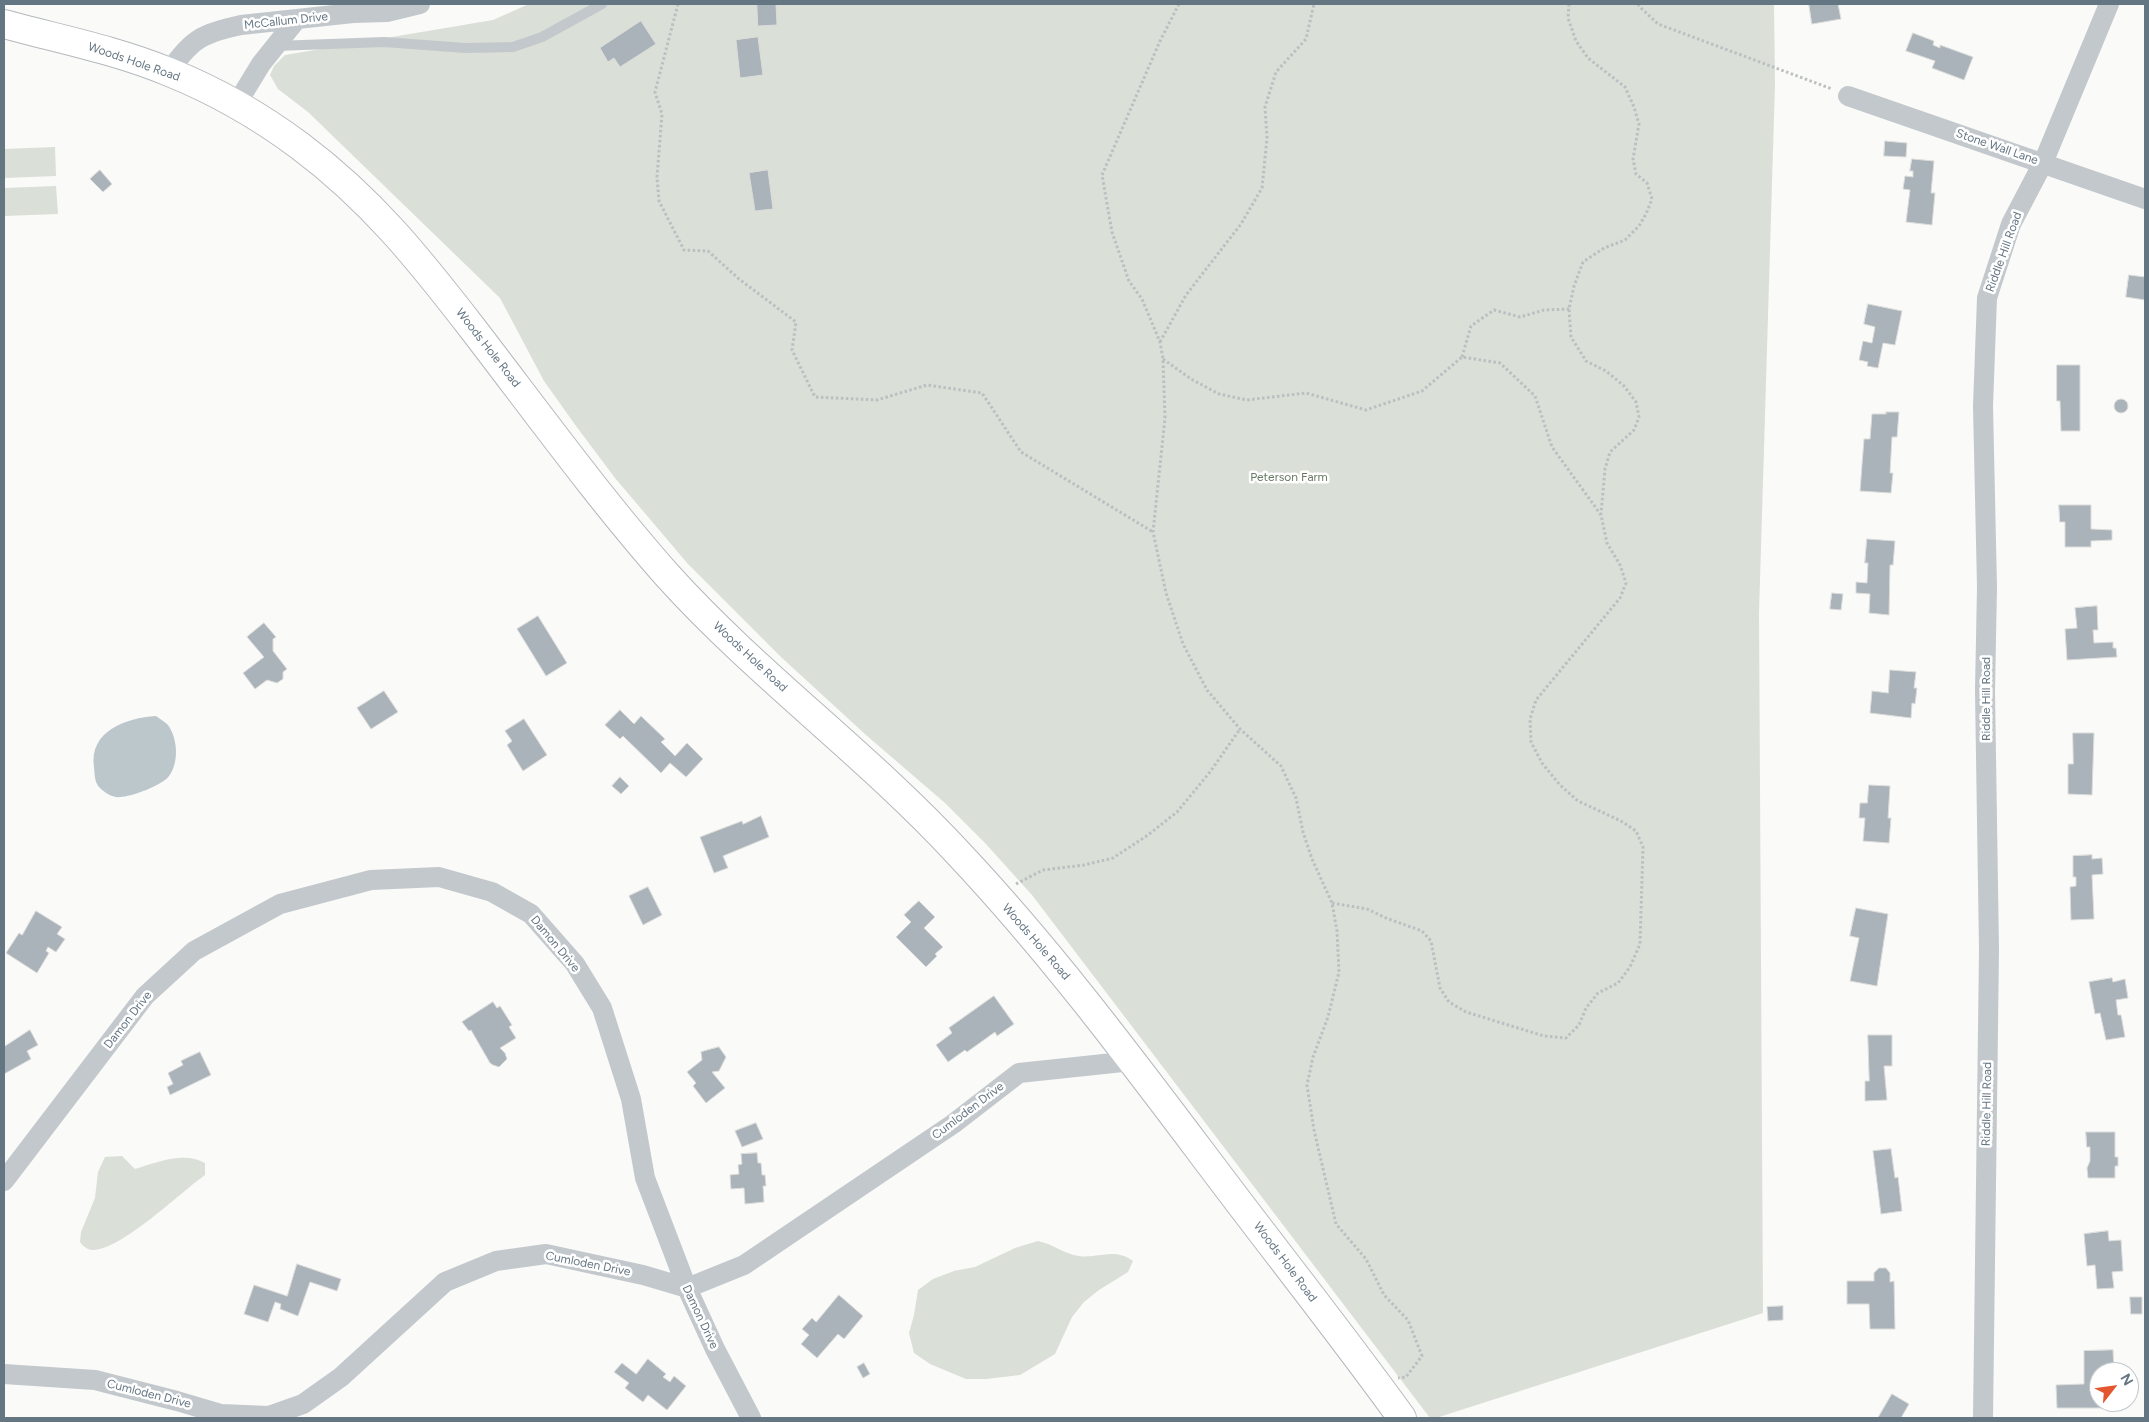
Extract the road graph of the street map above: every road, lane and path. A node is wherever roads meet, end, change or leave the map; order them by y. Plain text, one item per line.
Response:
1 (420, 4) edge
2 (602, 4) edge
3 (678, 4) edge
4 (1178, 4) edge
5 (1314, 4) edge
6 (1569, 4) edge
7 (1638, 4) edge
8 (2109, 4) edge
9 (297, 19) junction
10 (4, 24) edge
11 (275, 46) junction
12 (169, 72) junction
13 (1848, 96) joint
14 (236, 105) junction
15 (2043, 163) junction
16 (2145, 199) edge
17 (1568, 308) junction
18 (1160, 342) junction
19 (1462, 357) junction
20 (1163, 359) junction
21 (1600, 515) junction
22 (1153, 532) junction
23 (1240, 729) junction
24 (996, 895) junction
25 (1332, 903) junction
26 (1132, 1061) junction
27 (4, 1181) edge
28 (687, 1288) junction
29 (4, 1374) edge
30 (1382, 1390) junction
31 (751, 1418) edge
32 (1402, 1418) edge
33 (1983, 1418) edge

1 - 9 street, McCallum Drive
2 - 11 lane
3 - 22 path
4 - 18 path
5 - 18 path
6 - 17 path
7 - 13 path
8 - 15 street, Riddle Hill Road
9 - 11 street, McCallum Drive
9 - 12 street, McCallum Drive
10 - 12 highway, Woods Hole Road
11 - 14 street, McCallum Drive
12 - 14 highway, Woods Hole Road
13 - 15 street, Stone Wall Lane
14 - 24 highway, Woods Hole Road
15 - 16 street, Stone Wall Lane
15 - 33 street, Riddle Hill Road
17 - 19 path
17 - 21 path
18 - 20 path
19 - 20 path
19 - 21 path
20 - 22 path
21 - 25 path
22 - 23 path
23 - 24 path
23 - 25 path
24 - 26 highway, Woods Hole Road
25 - 30 path
26 - 28 street, Cumloden Drive
26 - 30 highway, Woods Hole Road
27 - 28 street, Damon Drive
28 - 29 street, Cumloden Drive
28 - 31 street, Damon Drive
30 - 32 highway, Woods Hole Road

